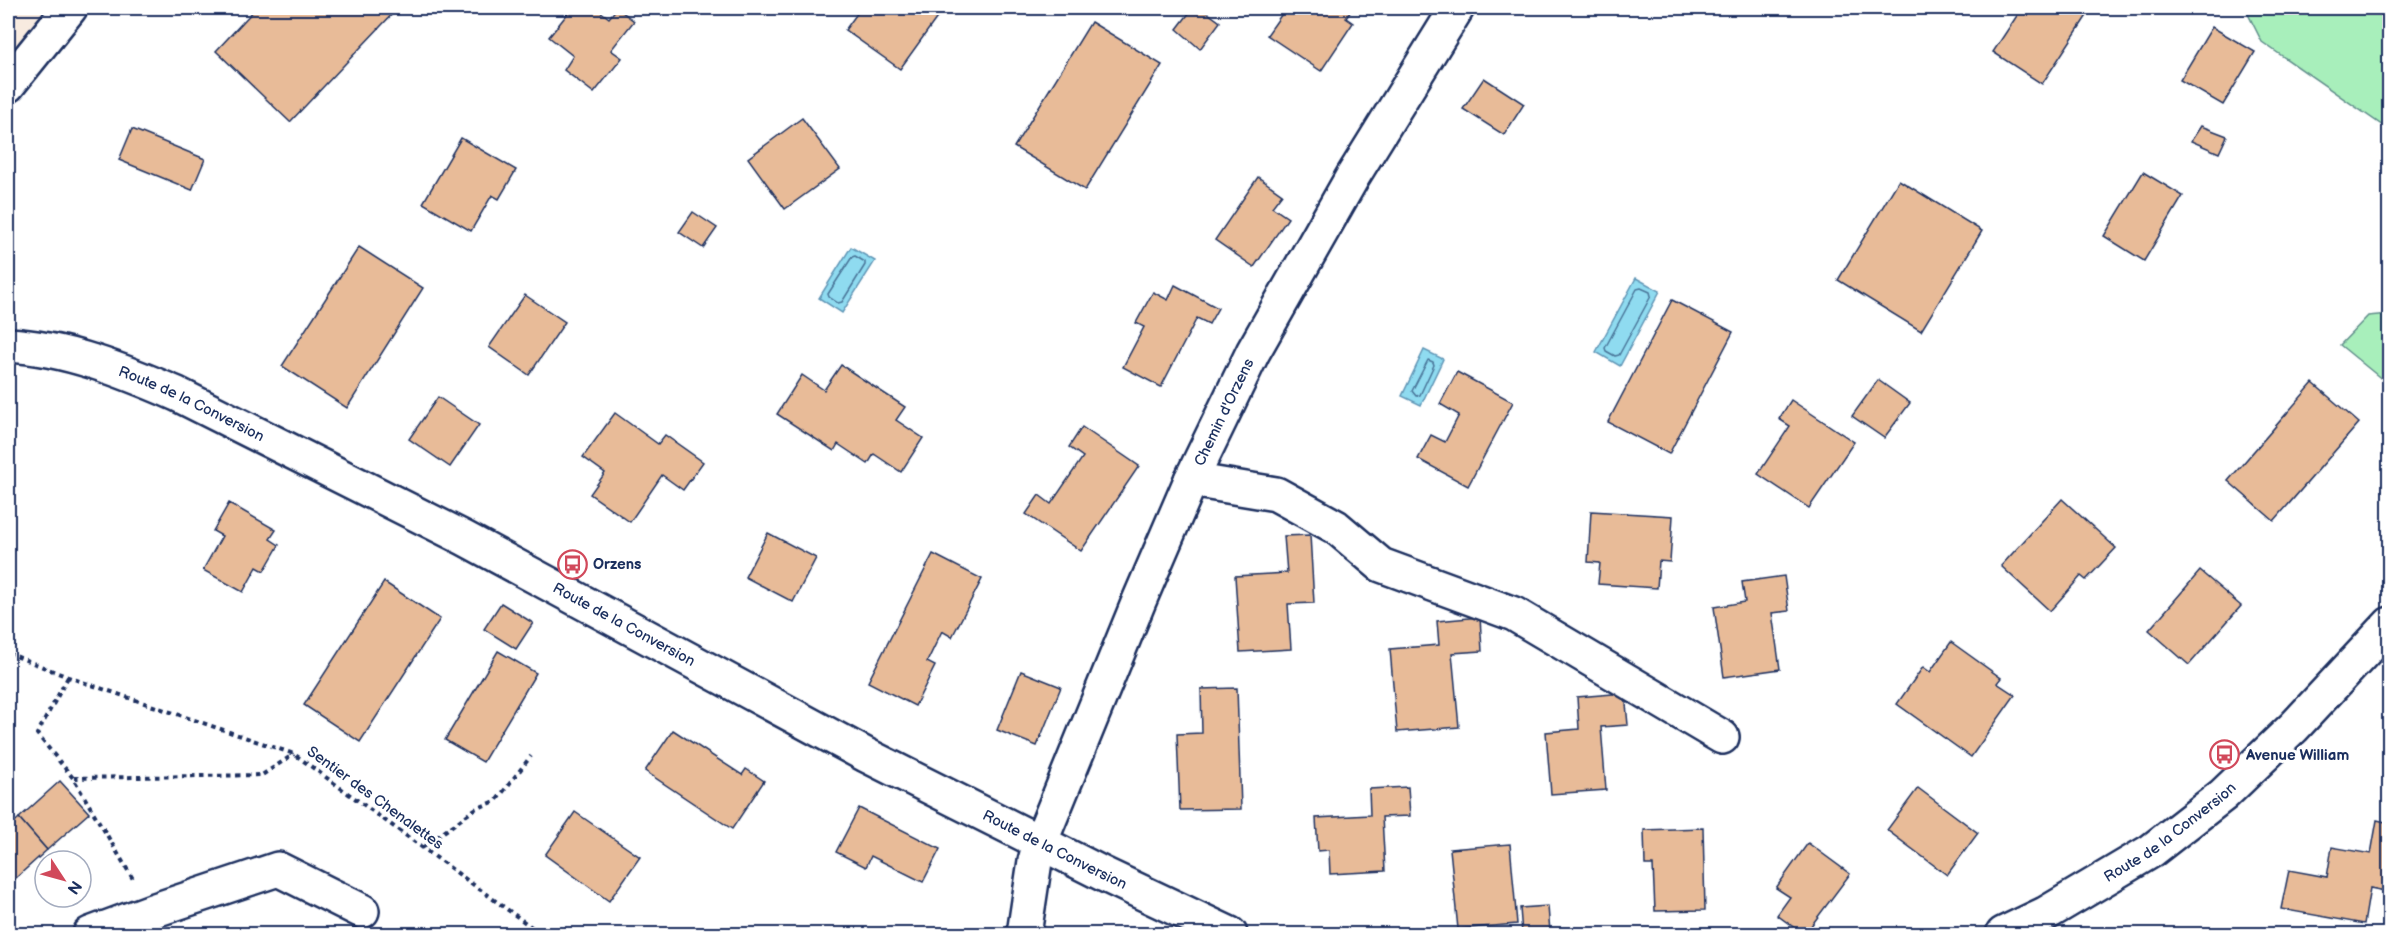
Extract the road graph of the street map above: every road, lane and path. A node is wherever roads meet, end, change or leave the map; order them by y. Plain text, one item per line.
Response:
1 (70, 8) edge
2 (1458, 8) edge
3 (8, 85) edge
4 (8, 345) edge
5 (1191, 480) junction
6 (2390, 624) edge
7 (8, 654) edge
8 (68, 677) junction
9 (1722, 737) dead end
10 (294, 754) junction
11 (531, 756) dead end
12 (73, 778) junction
13 (1041, 843) junction
14 (422, 848) junction
15 (152, 911) junction
16 (362, 911) dead end
17 (90, 934) edge
18 (541, 934) edge
19 (1024, 934) edge
20 (1230, 934) edge
21 (2003, 934) edge

1 - 3 main road
2 - 5 main road, Chemin d'Orzens
4 - 13 main road, Route de la Conversion
5 - 9 main road
5 - 13 main road, Chemin d'Orzens
6 - 21 main road, Route de la Conversion
7 - 8 path, Sentier des Chenalettes
8 - 10 path, Sentier des Chenalettes
8 - 12 path
10 - 12 path
10 - 14 path, Sentier des Chenalettes
11 - 14 path
12 - 15 path
13 - 19 main road, Chemin d'Orzens
13 - 20 main road, Route de la Conversion
14 - 18 path, Sentier des Chenalettes
15 - 16 main road
15 - 17 main road

